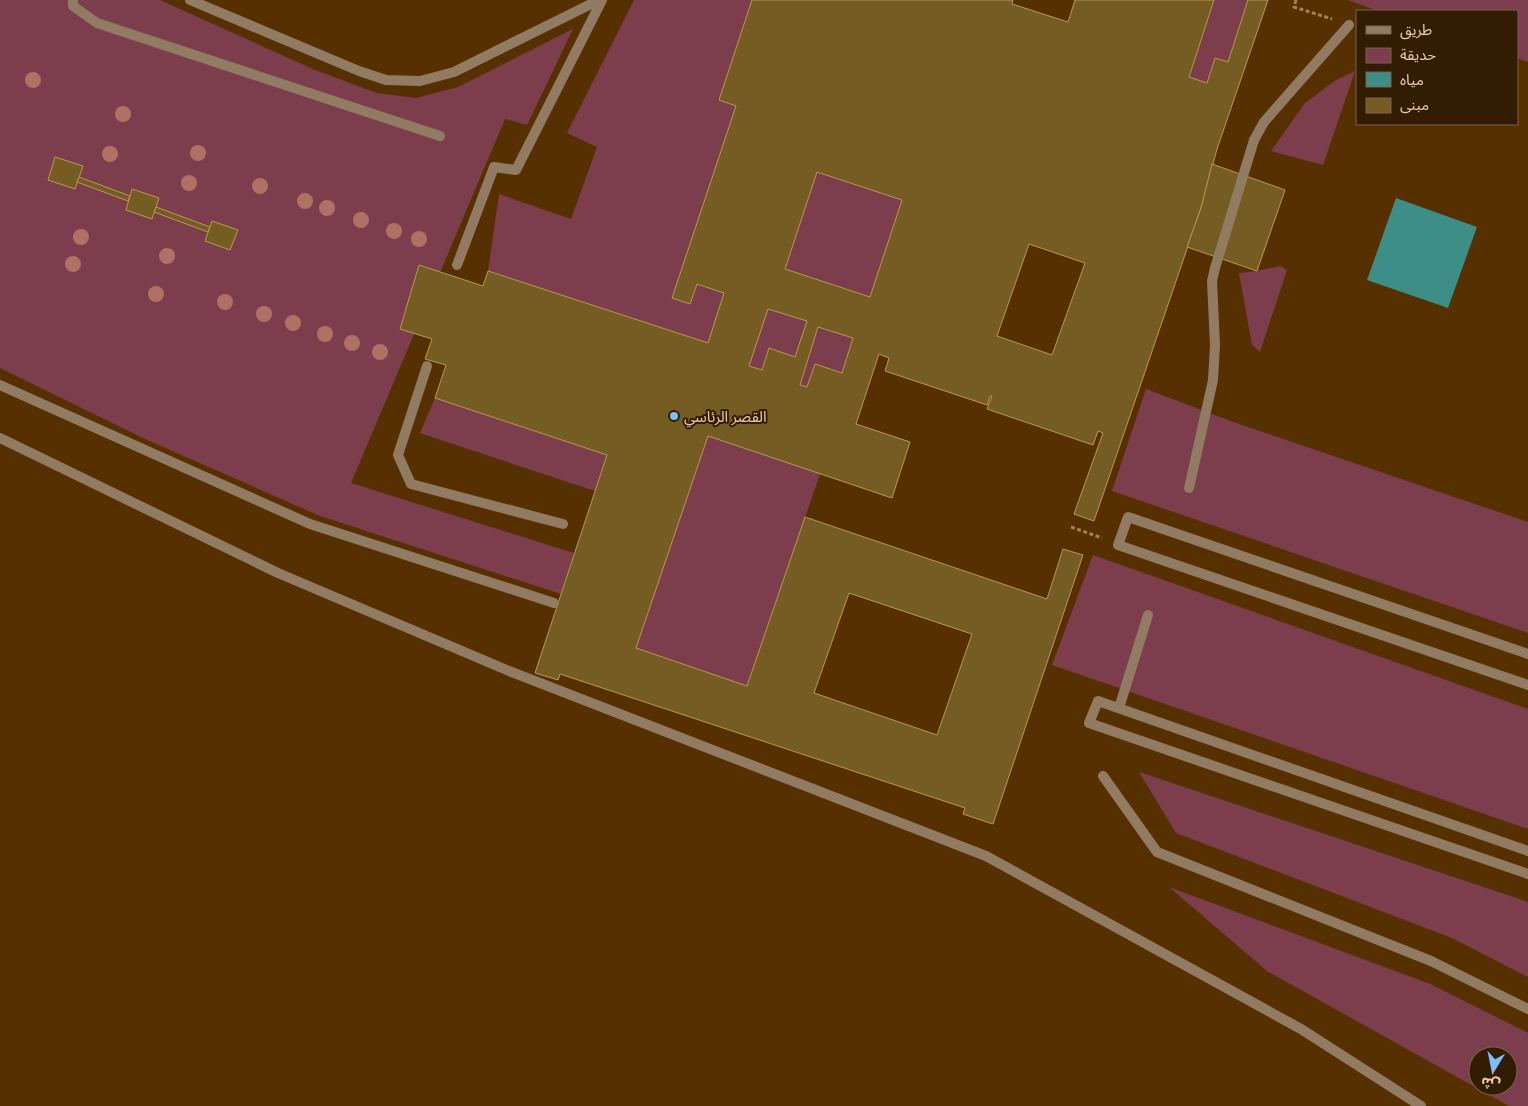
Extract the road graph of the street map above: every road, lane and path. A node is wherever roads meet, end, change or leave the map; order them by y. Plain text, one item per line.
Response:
1 (73, 0) edge
2 (190, 0) edge
3 (600, 0) edge
4 (1296, 0) edge
5 (1349, 25) joint
6 (440, 136) dead end
7 (457, 265) dead end
8 (427, 366) dead end
9 (0, 385) edge
10 (0, 438) edge
11 (1189, 488) dead end
12 (563, 524) dead end
13 (1071, 527) dead end
14 (1118, 545) junction
15 (554, 603) dead end
16 (1148, 615) dead end
17 (1528, 654) edge
18 (1528, 685) edge
19 (1119, 708) junction
20 (1103, 776) dead end
21 (1528, 851) edge
22 (1528, 874) edge
23 (1528, 1009) edge
24 (1421, 1106) edge

1 - 6 street
2 - 3 street
3 - 7 street
4 - 5 path
5 - 11 street
8 - 12 street
9 - 15 street
10 - 24 street
13 - 14 path
14 - 17 street
14 - 18 street
16 - 19 street
19 - 21 street
19 - 22 street
20 - 23 street

